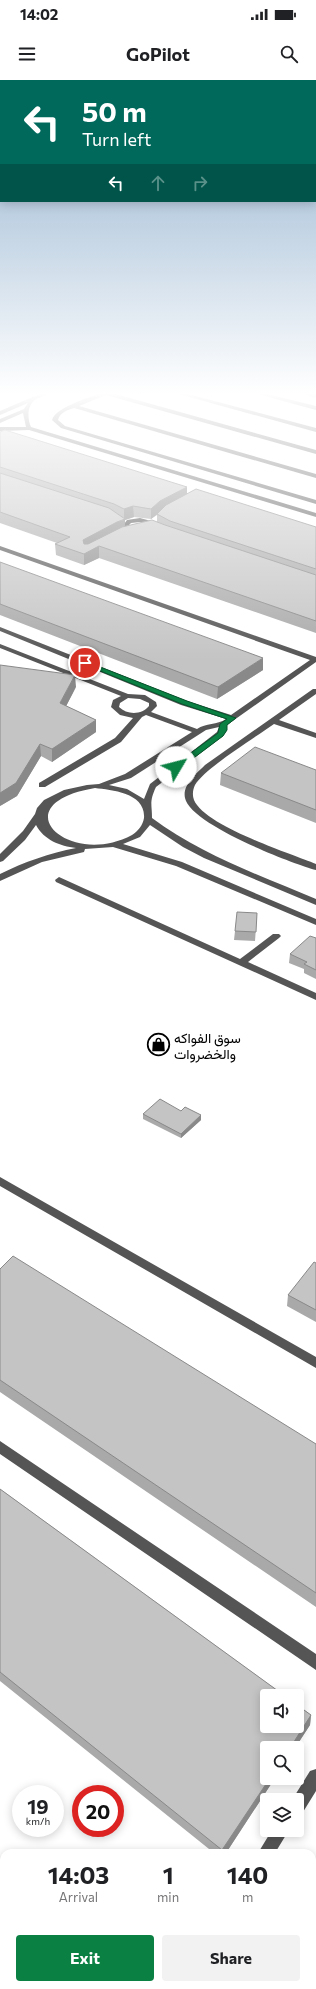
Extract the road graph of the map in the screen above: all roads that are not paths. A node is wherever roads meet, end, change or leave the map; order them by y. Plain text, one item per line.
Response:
1 (207, 482) edge
2 (250, 482) edge
3 (316, 502) edge
4 (316, 515) edge
5 (140, 531) joint
6 (0, 548) edge
7 (0, 629) edge
8 (0, 646) edge
9 (316, 660) edge
10 (316, 691) edge
11 (127, 696) junction
12 (143, 714) junction
13 (228, 721) junction
14 (274, 721) junction
15 (198, 732) junction
16 (316, 736) edge
17 (42, 785) dead end
18 (96, 786) junction
19 (147, 807) junction
20 (39, 814) junction
21 (149, 820) junction
22 (116, 845) junction
23 (93, 848) junction
24 (0, 859) edge
25 (316, 867) edge
26 (0, 878) edge
27 (58, 880) dead end
28 (316, 902) edge
29 (316, 922) edge
30 (276, 936) dead end
31 (241, 963) junction
32 (316, 997) edge
33 (0, 1181) edge
34 (316, 1363) edge
35 (0, 1447) edge
36 (316, 1663) edge
37 (316, 1777) edge
38 (304, 1795) edge
39 (276, 1837) edge
40 (269, 1849) edge

1 - 4 lane
2 - 3 lane
5 - 5 lane
6 - 9 lane
7 - 13 lane
8 - 11 lane
9 - 13 lane
10 - 14 lane
11 - 12 lane
11 - 12 lane
12 - 15 lane
12 - 17 lane
13 - 15 lane
13 - 19 lane
14 - 16 lane
14 - 25 lane
15 - 18 lane
18 - 19 lane
18 - 20 lane
19 - 21 lane
20 - 23 lane
20 - 24 lane
21 - 22 lane
21 - 28 lane
22 - 23 lane
22 - 29 lane
23 - 26 lane
27 - 31 lane
30 - 31 lane
31 - 32 lane
33 - 34 lane
35 - 36 lane
37 - 38 lane
39 - 40 lane

